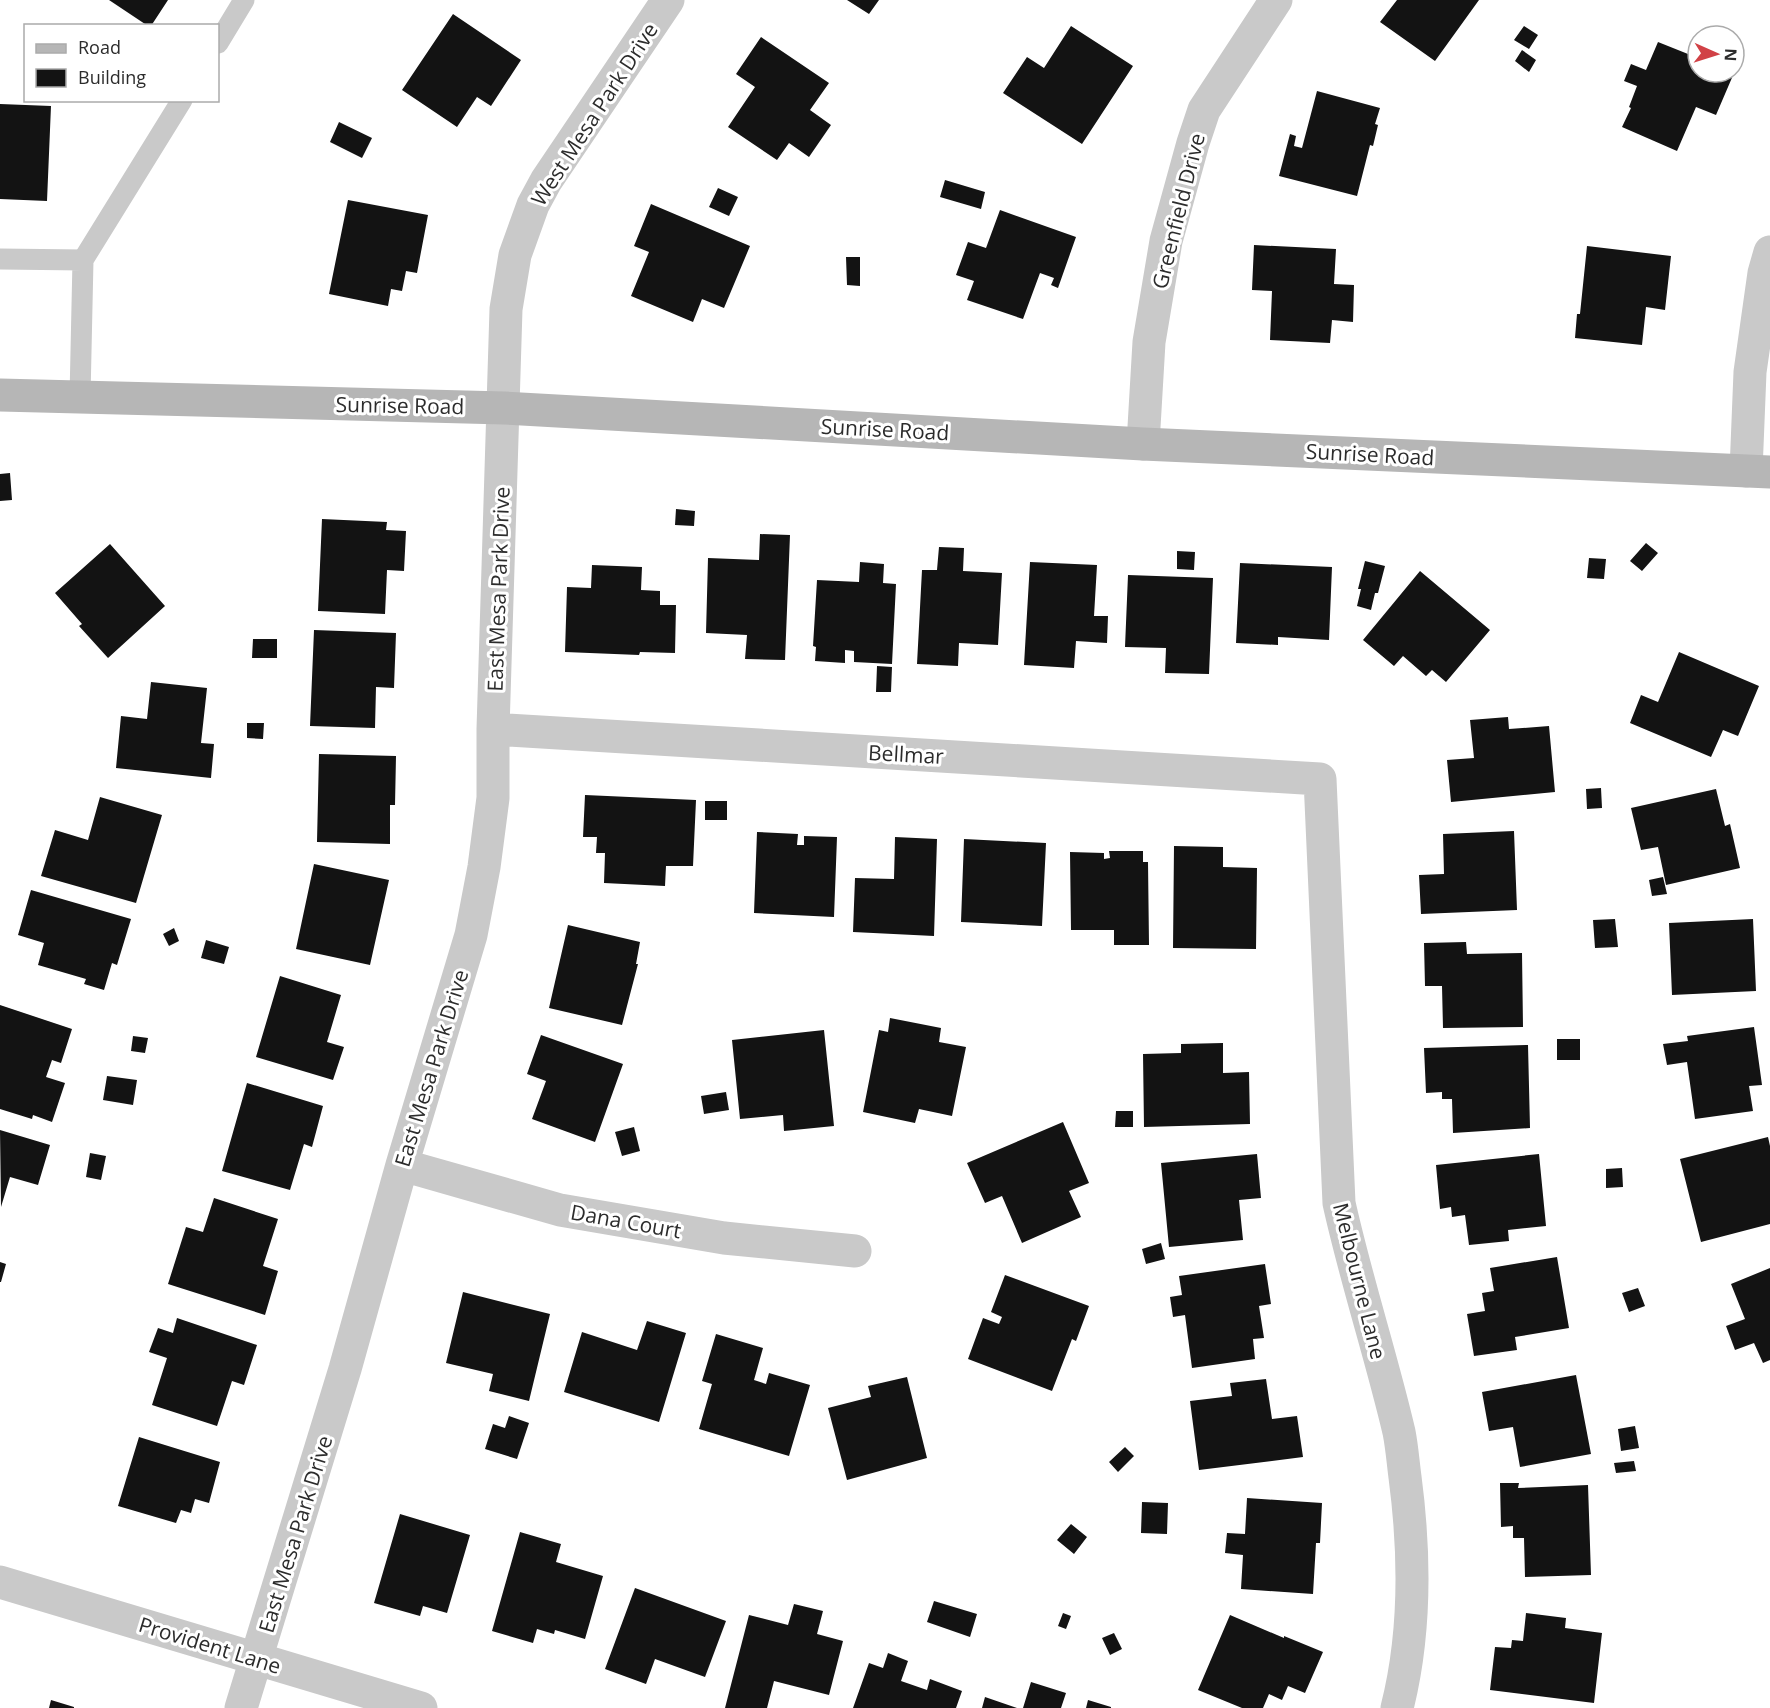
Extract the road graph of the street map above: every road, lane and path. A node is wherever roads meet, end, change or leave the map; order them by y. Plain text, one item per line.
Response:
1 (244, 0) edge
2 (668, 0) edge
3 (1276, 0) edge
4 (219, 42) edge
5 (181, 102) edge
6 (1770, 252) edge
7 (0, 259) edge
8 (83, 260) junction
9 (0, 395) edge
10 (80, 397) junction
11 (504, 408) junction
12 (1143, 444) junction
13 (1758, 472) edge
14 (493, 729) junction
15 (1320, 779) joint
16 (402, 1165) junction
17 (855, 1251) dead end
18 (0, 1582) edge
19 (256, 1659) junction
20 (241, 1708) edge
21 (421, 1708) edge
22 (1397, 1708) edge

1 - 4 lane
2 - 11 street, West Mesa Park Drive
3 - 12 street, Greenfield Drive
5 - 8 lane
6 - 13 street
7 - 8 lane
8 - 10 lane
9 - 10 main road, Sunrise Road
10 - 11 main road, Sunrise Road
11 - 12 main road, Sunrise Road
11 - 14 street, East Mesa Park Drive
12 - 13 main road, Sunrise Road
14 - 15 street, Bellmar
14 - 16 street, East Mesa Park Drive
15 - 22 street, Melbourne Lane
16 - 17 street, Dana Court
16 - 19 street, East Mesa Park Drive
18 - 19 street, Provident Lane
19 - 20 street, East Mesa Park Drive
19 - 21 street, Provident Lane

